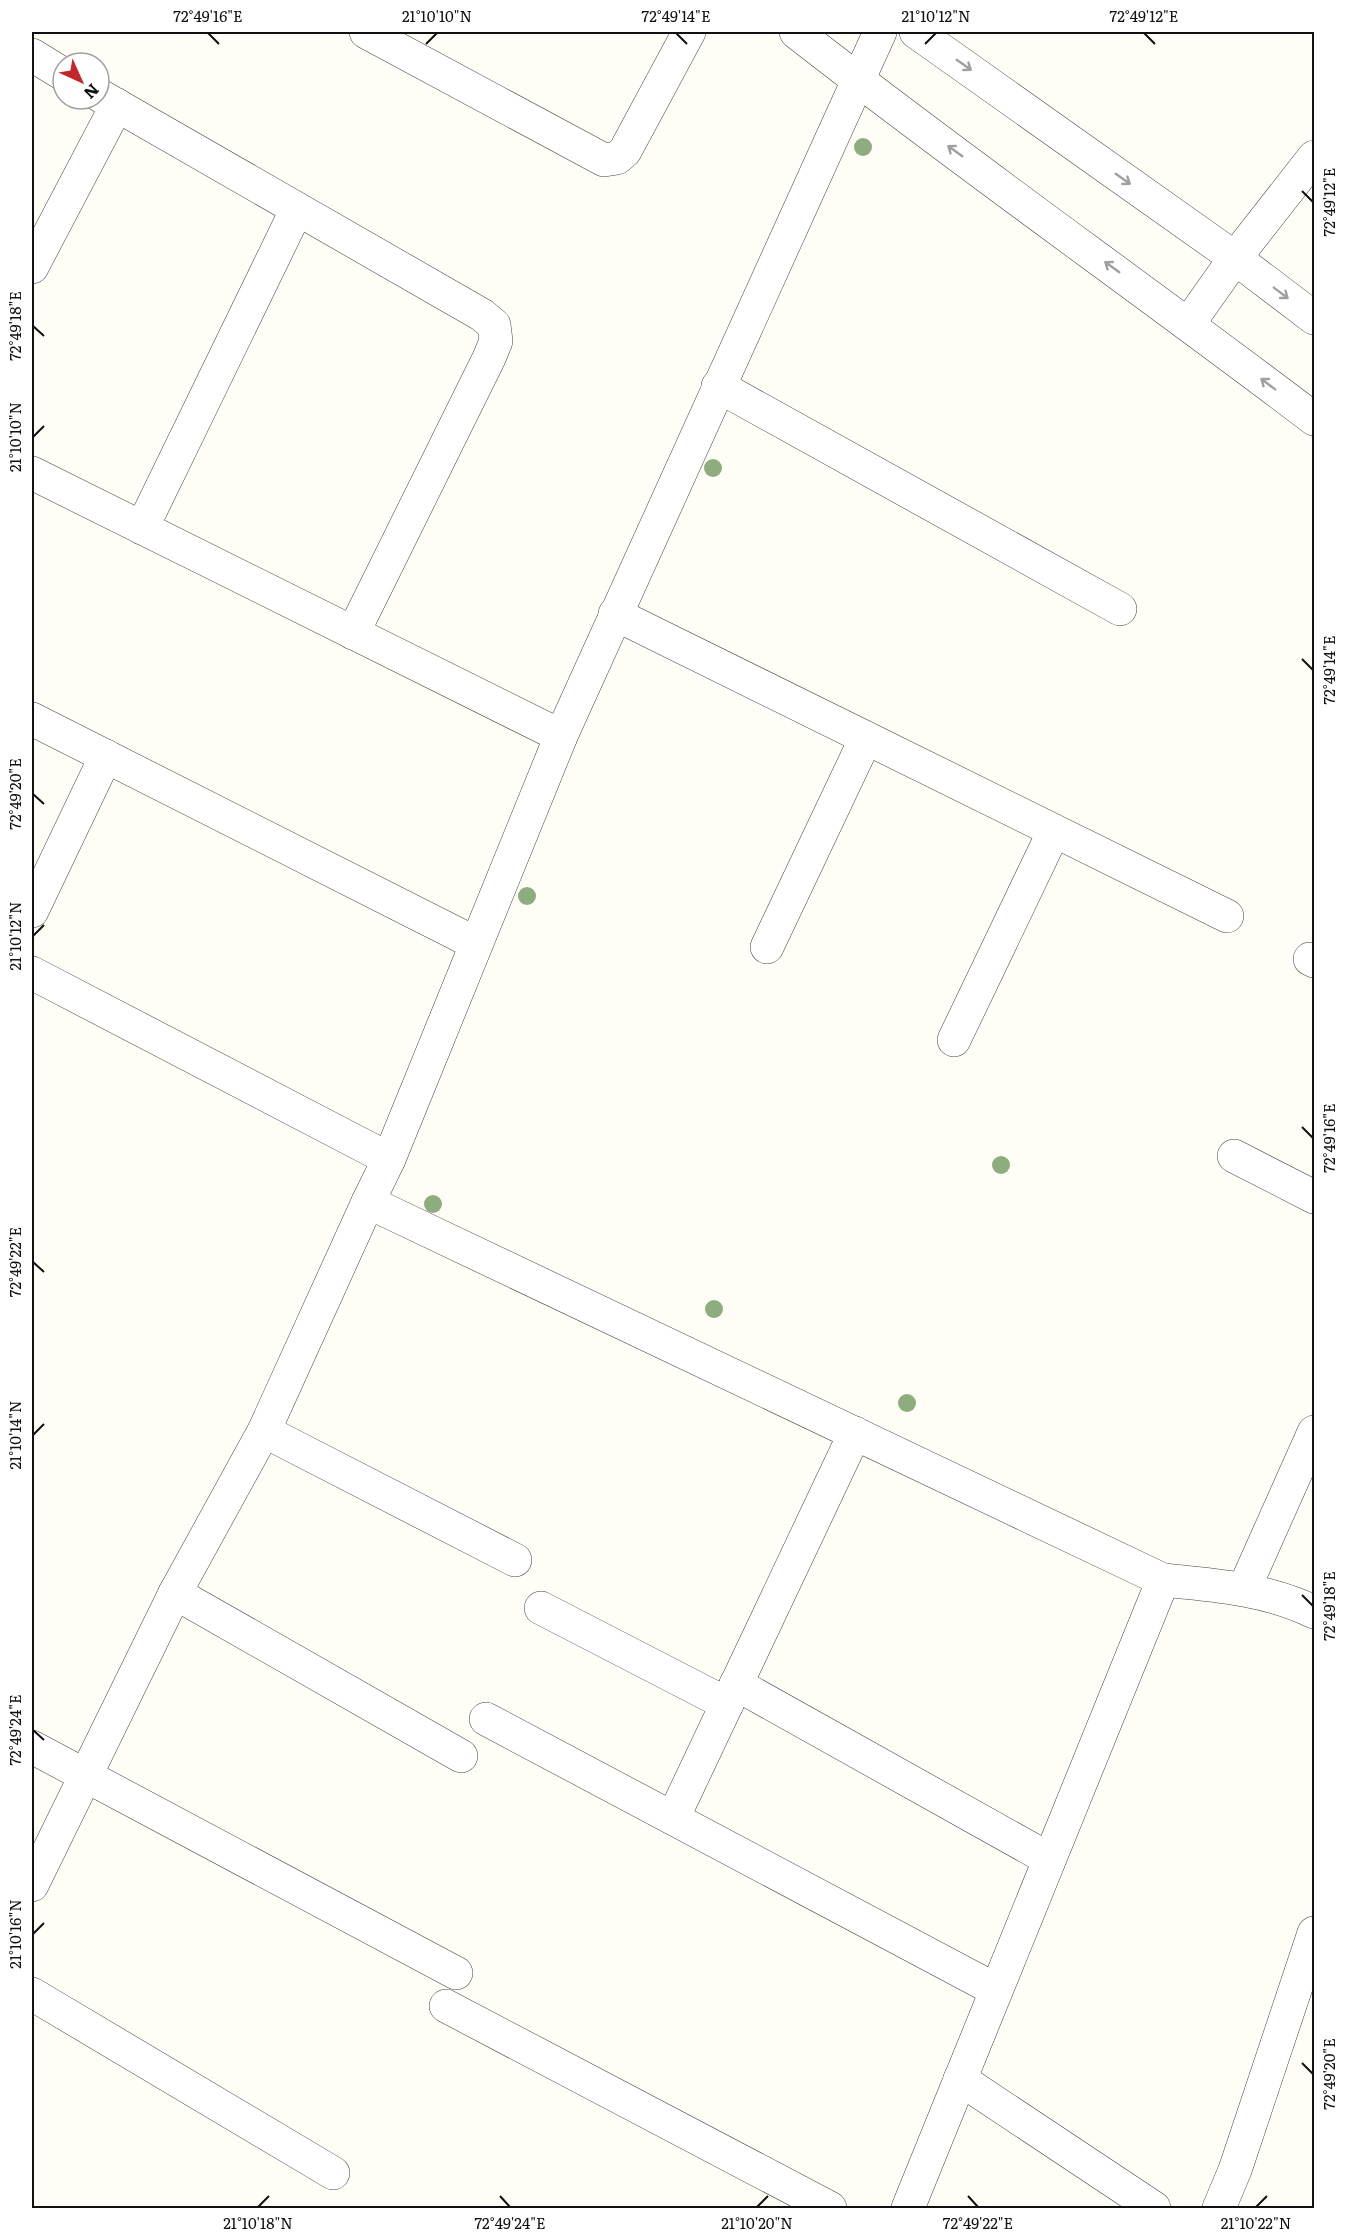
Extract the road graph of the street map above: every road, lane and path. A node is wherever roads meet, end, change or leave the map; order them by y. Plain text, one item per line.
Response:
1 (366, 32) edge
2 (689, 32) edge
3 (796, 32) edge
4 (880, 32) edge
5 (916, 32) edge
6 (32, 56) edge
7 (51, 67) edge
8 (857, 80) junction
9 (111, 102) edge
10 (102, 111) edge
11 (1314, 157) edge
12 (297, 209) junction
13 (41, 226) edge
14 (1235, 258) junction
15 (32, 267) edge
16 (1314, 318) edge
17 (1189, 323) junction
18 (718, 386) junction
19 (1314, 419) edge
20 (32, 473) edge
21 (142, 528) junction
22 (1120, 609) dead end
23 (615, 614) junction
24 (353, 633) junction
25 (32, 718) edge
26 (561, 736) junction
27 (866, 738) junction
28 (106, 756) junction
29 (1054, 831) junction
30 (32, 911) edge
31 (1227, 916) dead end
32 (475, 943) junction
33 (767, 947) dead end
34 (32, 973) edge
35 (954, 1040) dead end
36 (1234, 1156) dead end
37 (389, 1159) junction
38 (1314, 1197) edge
39 (368, 1202) junction
40 (264, 1431) junction
41 (1314, 1432) edge
42 (855, 1433) junction
43 (515, 1560) dead end
44 (1163, 1580) junction
45 (1244, 1589) junction
46 (175, 1593) junction
47 (541, 1608) dead end
48 (1314, 1612) edge
49 (732, 1694) junction
50 (486, 1719) dead end
51 (32, 1747) edge
52 (461, 1756) dead end
53 (85, 1775) junction
54 (673, 1818) junction
55 (1049, 1859) junction
56 (32, 1885) edge
57 (1314, 1933) edge
58 (456, 1972) dead end
59 (996, 1990) junction
60 (32, 1994) edge
61 (446, 2006) dead end
62 (960, 2079) junction
63 (333, 2173) dead end
64 (830, 2208) edge
65 (908, 2208) edge
66 (1154, 2208) edge
67 (1219, 2208) edge

1 - 2 street
3 - 8 street
4 - 8 street
5 -> 14 street
6 - 7 street
17 -> 8 street
8 - 18 street
9 - 12 street
10 - 13 street
11 - 14 street
12 - 21 street
12 - 24 street
13 - 15 street
14 -> 16 street
14 - 17 street
19 -> 17 street
18 - 22 street
18 - 23 street
20 - 21 street
21 - 24 street
23 - 26 street
23 - 27 street
24 - 26 street
25 - 28 street
26 - 32 street
27 - 29 street
27 - 33 street
28 - 30 street
28 - 32 street
29 - 31 street
29 - 35 street
32 - 37 street
34 - 37 street
36 - 38 street
37 - 39 street
39 - 40 street
39 - 42 street
40 - 43 street
40 - 46 street
41 - 45 street
42 - 44 street
42 - 49 street
44 - 45 street
44 - 55 street
45 - 48 street
46 - 52 street
46 - 53 street
47 - 49 street
49 - 54 street
49 - 55 street
50 - 54 street
51 - 53 street
53 - 56 street
53 - 58 street
54 - 59 street
55 - 59 street
57 - 67 street
59 - 62 street
60 - 63 street
61 - 64 street
62 - 65 street
62 - 66 street

